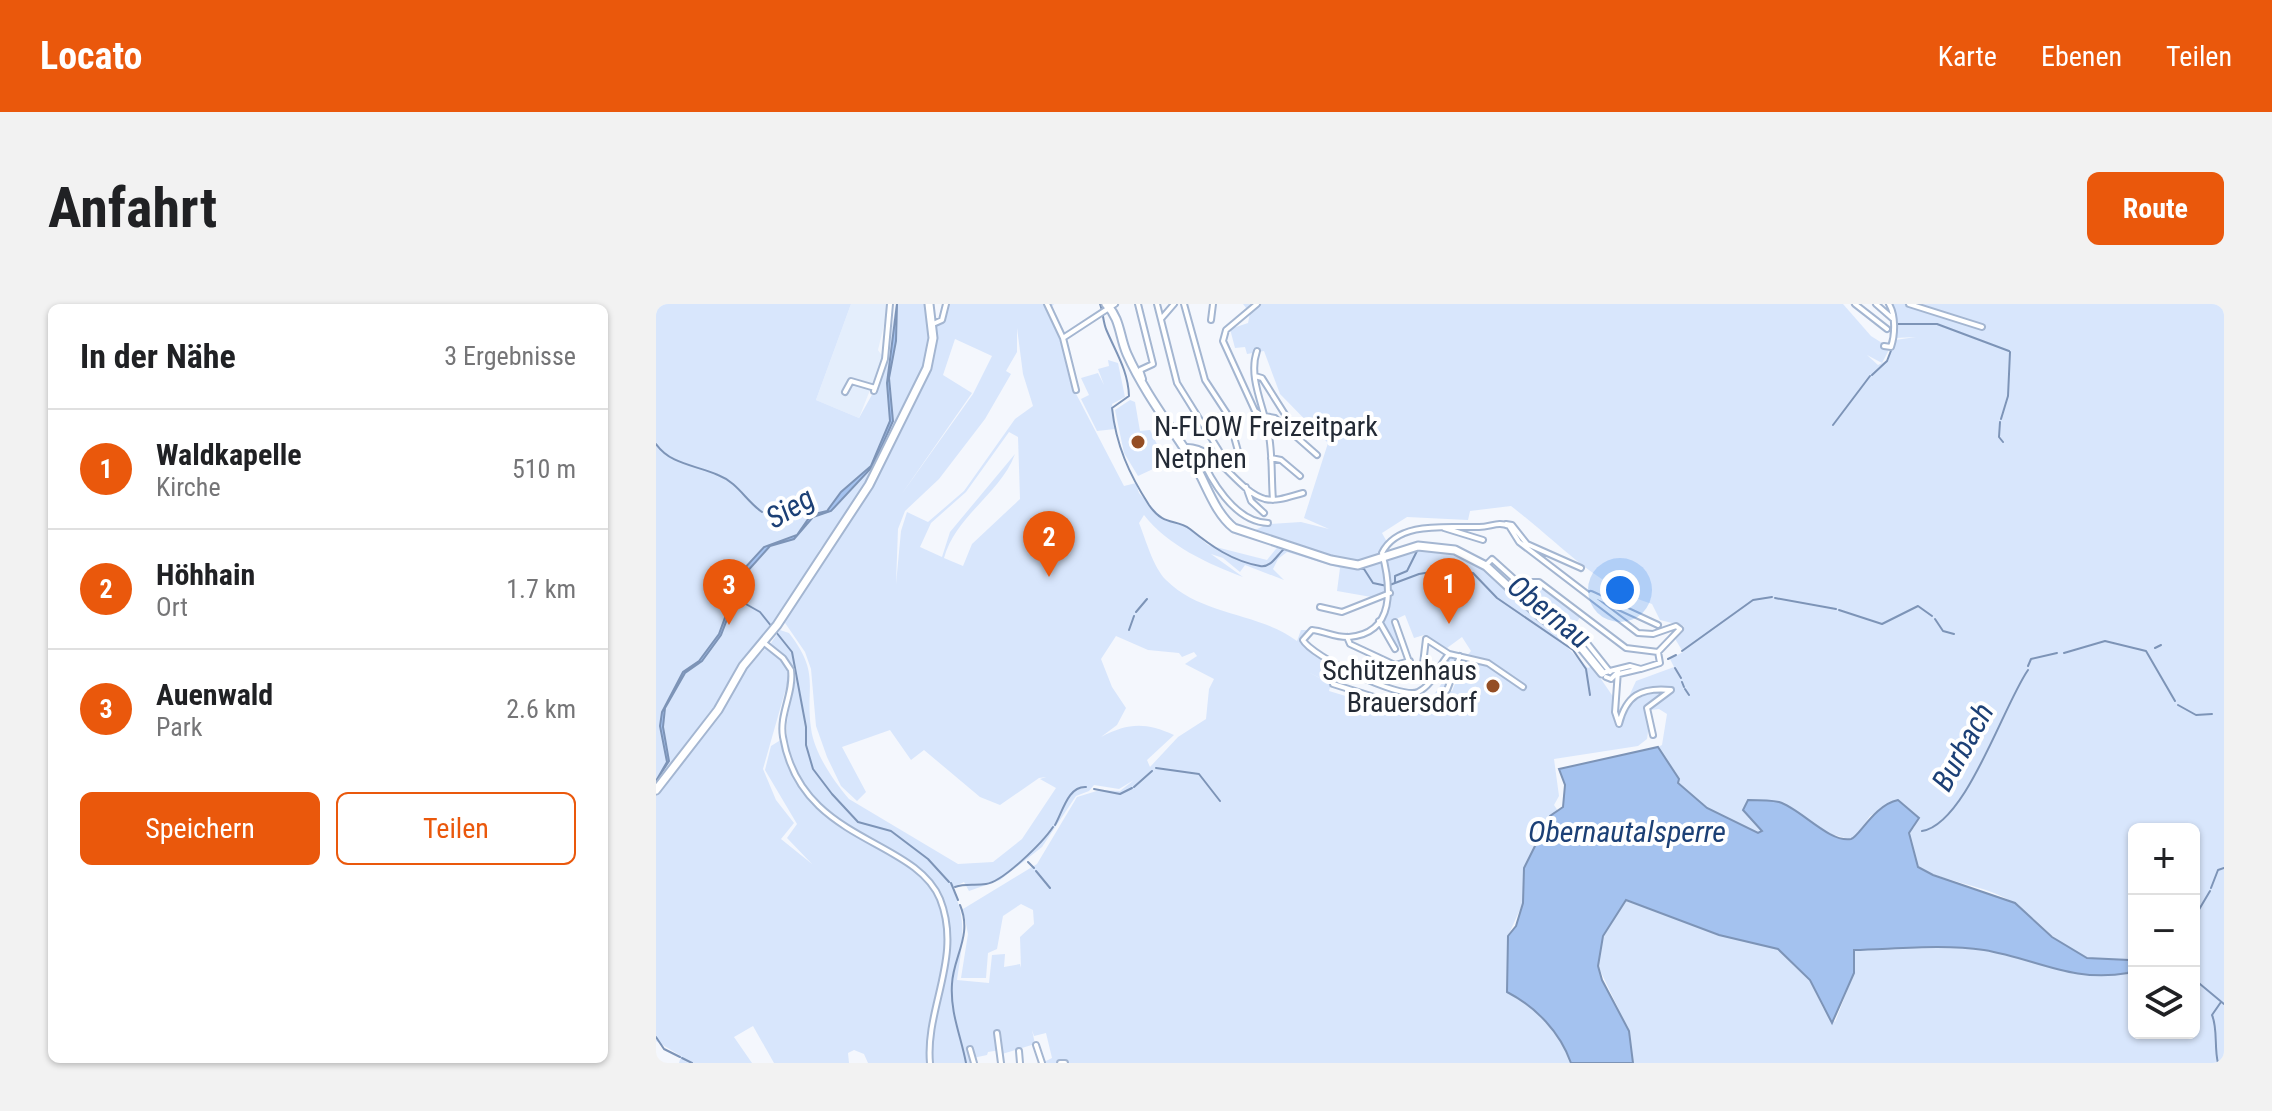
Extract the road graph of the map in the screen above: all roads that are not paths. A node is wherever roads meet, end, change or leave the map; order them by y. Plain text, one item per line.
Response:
1 (890, 304) edge
2 (929, 304) edge
3 (946, 304) edge
4 (1047, 304) edge
5 (1138, 304) edge
6 (1157, 304) edge
7 (1174, 304) edge
8 (1184, 304) edge
9 (1257, 304) edge
10 (1855, 304) edge
11 (1876, 304) edge
12 (1889, 304) edge
13 (1909, 304) edge
14 (1212, 305) edge
15 (1107, 308) edge
16 (1160, 319) junction
17 (1211, 320) dead end
18 (1894, 320) junction
19 (933, 324) junction
20 (1982, 327) dead end
21 (1887, 329) dead end
22 (1063, 338) junction
23 (1884, 346) dead end
24 (1257, 351) dead end
25 (1255, 376) junction
26 (1144, 386) junction
27 (1076, 390) dead end
28 (845, 392) dead end
29 (1265, 416) junction
30 (1291, 433) junction
31 (1218, 446) junction
32 (1183, 449) junction
33 (1198, 450) junction
34 (1317, 455) dead end
35 (1271, 458) junction
36 (1220, 465) junction
37 (1300, 476) dead end
38 (1246, 487) junction
39 (1303, 493) dead end
40 (1273, 500) junction
41 (1264, 513) dead end
42 (1268, 523) dead end
43 (1506, 524) junction
44 (1439, 527) junction
45 (1483, 540) dead end
46 (1492, 551) dead end
47 (1383, 557) junction
48 (1491, 558) junction
49 (1486, 566) junction
50 (1581, 568) dead end
51 (1523, 587) junction
52 (1389, 588) junction
53 (1584, 592) junction
54 (1517, 595) junction
55 (1370, 597) dead end
56 (1376, 599) junction
57 (1320, 607) dead end
58 (1379, 621) junction
59 (1395, 622) dead end
60 (1658, 625) dead end
61 (1347, 637) junction
62 (1583, 638) dead end
63 (763, 642) junction
64 (1395, 649) dead end
65 (1658, 652) junction
66 (1449, 654) junction
67 (1460, 656) junction
68 (1410, 661) junction
69 (1422, 672) dead end
70 (1618, 672) junction
71 (1413, 673) dead end
72 (1606, 674) junction
73 (1333, 684) dead end
74 (1523, 687) dead end
75 (1447, 690) dead end
76 (1415, 693) junction
77 (1653, 735) dead end
78 (656, 790) edge
79 (997, 1033) dead end
80 (1036, 1045) dead end
81 (970, 1049) dead end
82 (1019, 1051) dead end
83 (930, 1062) edge
84 (974, 1063) edge
85 (1001, 1063) edge
86 (1020, 1063) edge
87 (1042, 1063) edge

1 - 28 street
2 - 19 street
3 - 19 street
4 - 22 street
5 - 26 street
6 - 16 street
7 - 16 street
8 - 31 street
9 - 29 street
10 - 21 street
11 - 18 street
12 - 18 street
13 - 20 street
14 - 17 street
15 - 22 street
15 - 26 street
16 - 31 street
18 - 23 street
19 - 63 street
22 - 27 street
24 - 25 street
25 - 29 street
25 - 30 street
26 - 32 street
29 - 30 street
29 - 35 street
30 - 34 street
31 - 36 street
32 - 33 street
32 - 47 street
33 - 36 street
33 - 42 street
35 - 37 street
35 - 40 street
36 - 38 street
38 - 40 street
38 - 41 street
39 - 40 street
43 - 44 street
43 - 50 street
43 - 53 street
44 - 45 street
44 - 47 street
46 - 48 street
47 - 49 street
47 - 52 street
48 - 49 street
48 - 51 street
49 - 54 street
51 - 54 street
51 - 65 street
52 - 56 street
52 - 58 street
53 - 60 street
53 - 65 street
54 - 72 street
55 - 56 street
56 - 57 street
58 - 61 street
58 - 64 street
59 - 68 street
61 - 68 street
61 - 76 street
62 - 72 street
63 - 78 street
63 - 83 street
65 - 70 street
66 - 67 street
66 - 69 street
66 - 76 street
67 - 74 street
67 - 75 street
68 - 71 street
70 - 72 street
70 - 77 street
73 - 76 street
79 - 85 street
80 - 87 street
81 - 84 street
82 - 86 street

